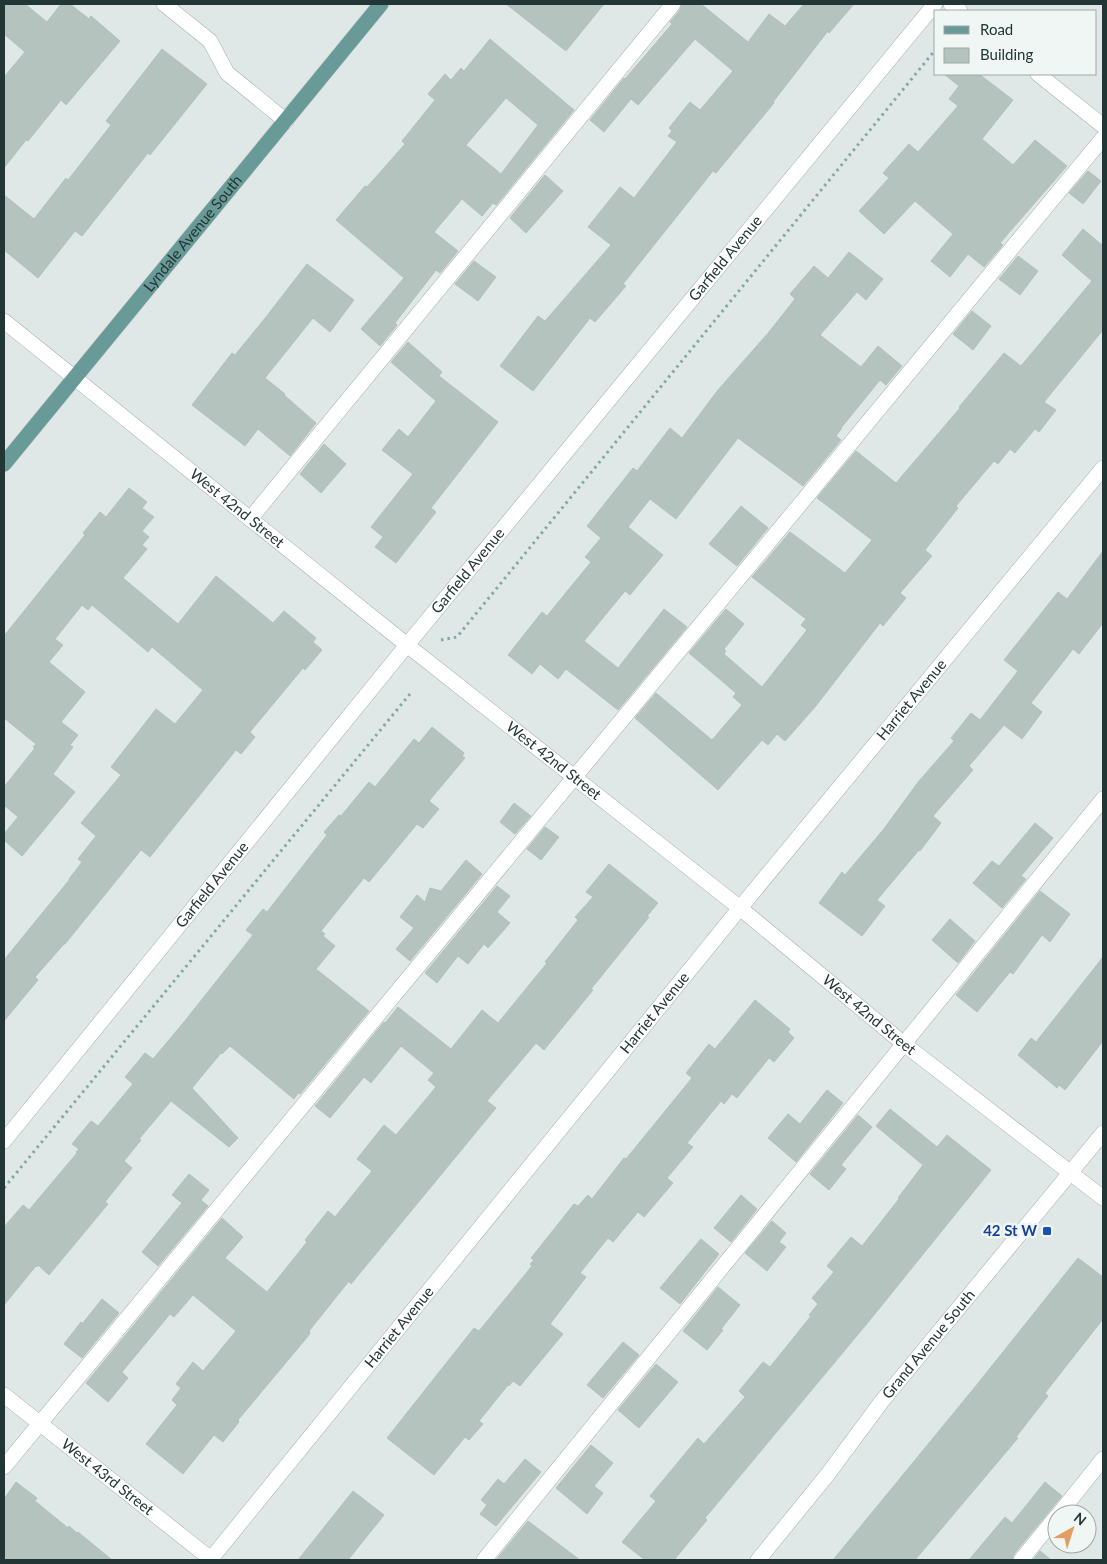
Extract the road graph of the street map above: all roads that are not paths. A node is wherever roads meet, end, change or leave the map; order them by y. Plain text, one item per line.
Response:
1 (164, 4) edge
2 (381, 4) edge
3 (673, 4) edge
4 (935, 4) edge
5 (1039, 75) edge
6 (286, 121) junction
7 (1103, 126) edge
8 (1103, 138) edge
9 (4, 321) edge
10 (74, 378) junction
11 (4, 464) edge
12 (1103, 468) edge
13 (250, 519) junction
14 (406, 645) junction
15 (574, 777) junction
16 (1103, 799) edge
17 (740, 908) junction
18 (904, 1044) junction
19 (1103, 1134) edge
20 (4, 1141) edge
21 (1071, 1172) junction
22 (1103, 1198) edge
23 (4, 1395) edge
24 (39, 1423) junction
25 (1103, 1459) edge
26 (4, 1466) edge
27 (1067, 1504) edge
28 (1047, 1528) edge
29 (211, 1560) edge
30 (484, 1560) edge
31 (758, 1560) edge
32 (1021, 1560) edge

1 - 6 street
2 - 6 main road, Lyndale Avenue South
3 - 13 street
4 - 14 street, Garfield Avenue
5 - 7 street
6 - 10 main road, Lyndale Avenue South
8 - 15 street
9 - 10 street, West 42nd Street
10 - 11 main road, Lyndale Avenue South
10 - 13 street, West 42nd Street
12 - 17 street, Harriet Avenue
13 - 14 street, West 42nd Street
14 - 15 street, West 42nd Street
14 - 20 street, Garfield Avenue
15 - 17 street, West 42nd Street
15 - 24 street
16 - 18 street
17 - 18 street, West 42nd Street
17 - 29 street, Harriet Avenue
18 - 21 street, West 42nd Street
18 - 30 street
19 - 21 street, Grand Avenue South
21 - 22 street, West 42nd Street
21 - 31 street, Grand Avenue South
23 - 24 street, West 43rd Street
24 - 26 street
24 - 29 street, West 43rd Street
25 - 27 street
28 - 32 street

